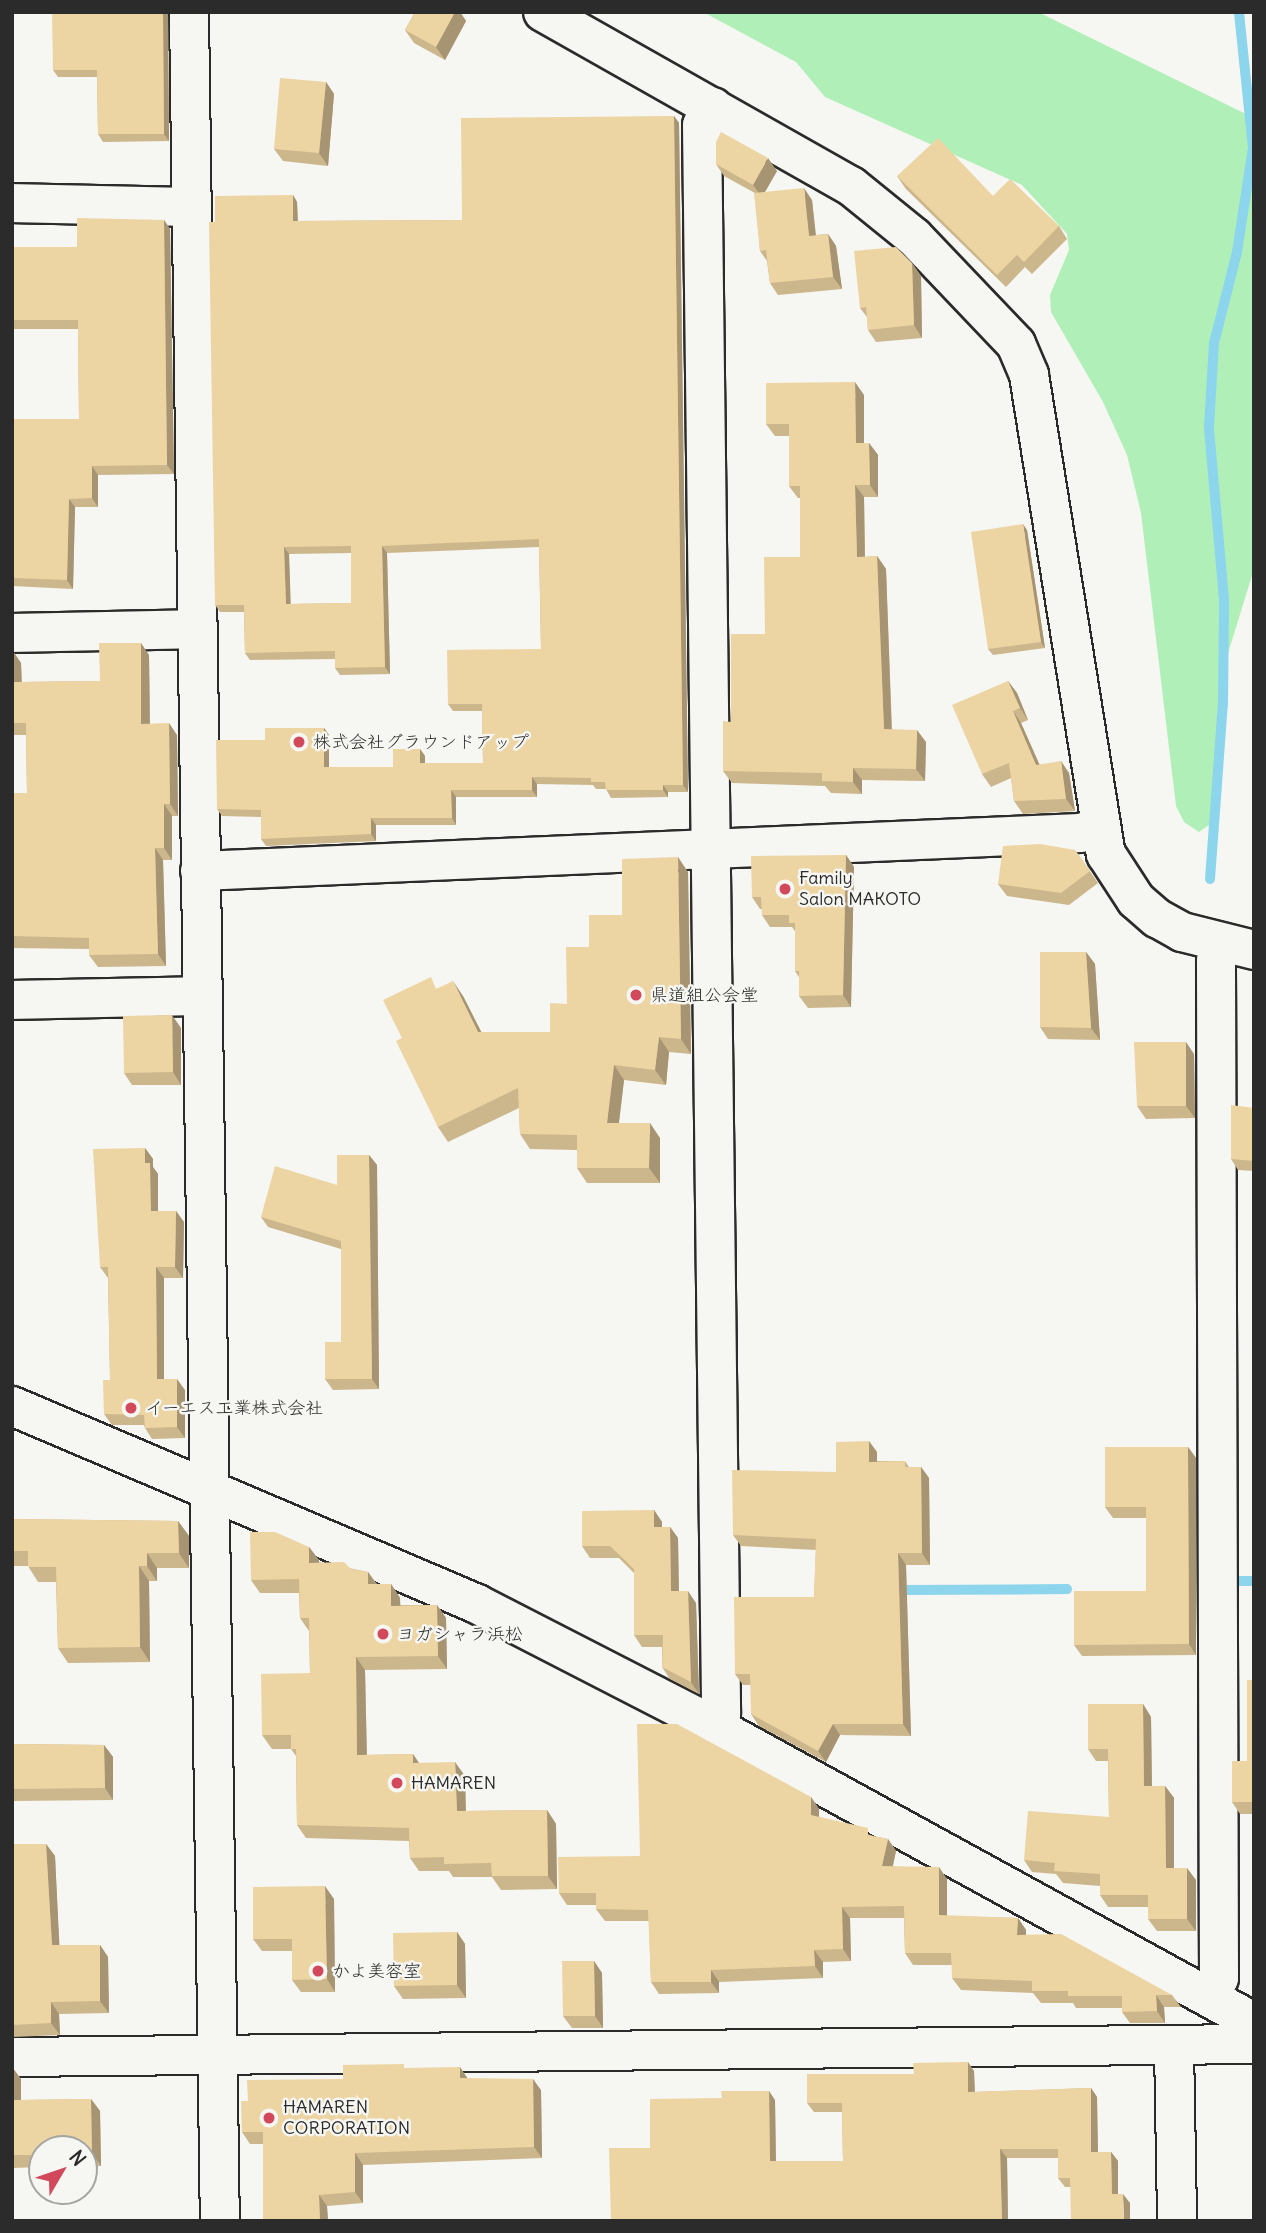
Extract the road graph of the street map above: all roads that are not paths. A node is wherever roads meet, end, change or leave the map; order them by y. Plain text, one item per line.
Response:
1 (189, 12) edge
2 (543, 12) edge
3 (713, 107) junction
4 (12, 203) edge
5 (192, 207) junction
6 (197, 629) junction
7 (12, 633) edge
8 (1098, 828) junction
9 (711, 849) junction
10 (200, 871) junction
11 (1237, 946) edge
12 (202, 996) junction
13 (12, 1000) edge
14 (12, 1406) edge
15 (209, 1493) junction
16 (714, 1726) junction
17 (1209, 1997) junction
18 (1247, 2044) edge
19 (1174, 2045) junction
20 (218, 2054) junction
21 (12, 2057) edge
22 (220, 2221) edge
23 (1177, 2221) edge

1 - 5 street
2 - 3 street
3 - 8 street
3 - 9 street
4 - 5 street
5 - 6 street
6 - 7 street
6 - 10 street
8 - 9 street
8 - 11 street
9 - 10 street
9 - 16 street
10 - 12 street
11 - 17 street
12 - 13 street
12 - 15 street
14 - 15 street
15 - 16 street
15 - 20 street
16 - 17 street
17 - 18 street
18 - 19 street
19 - 20 street
19 - 23 street
20 - 21 street
20 - 22 street

